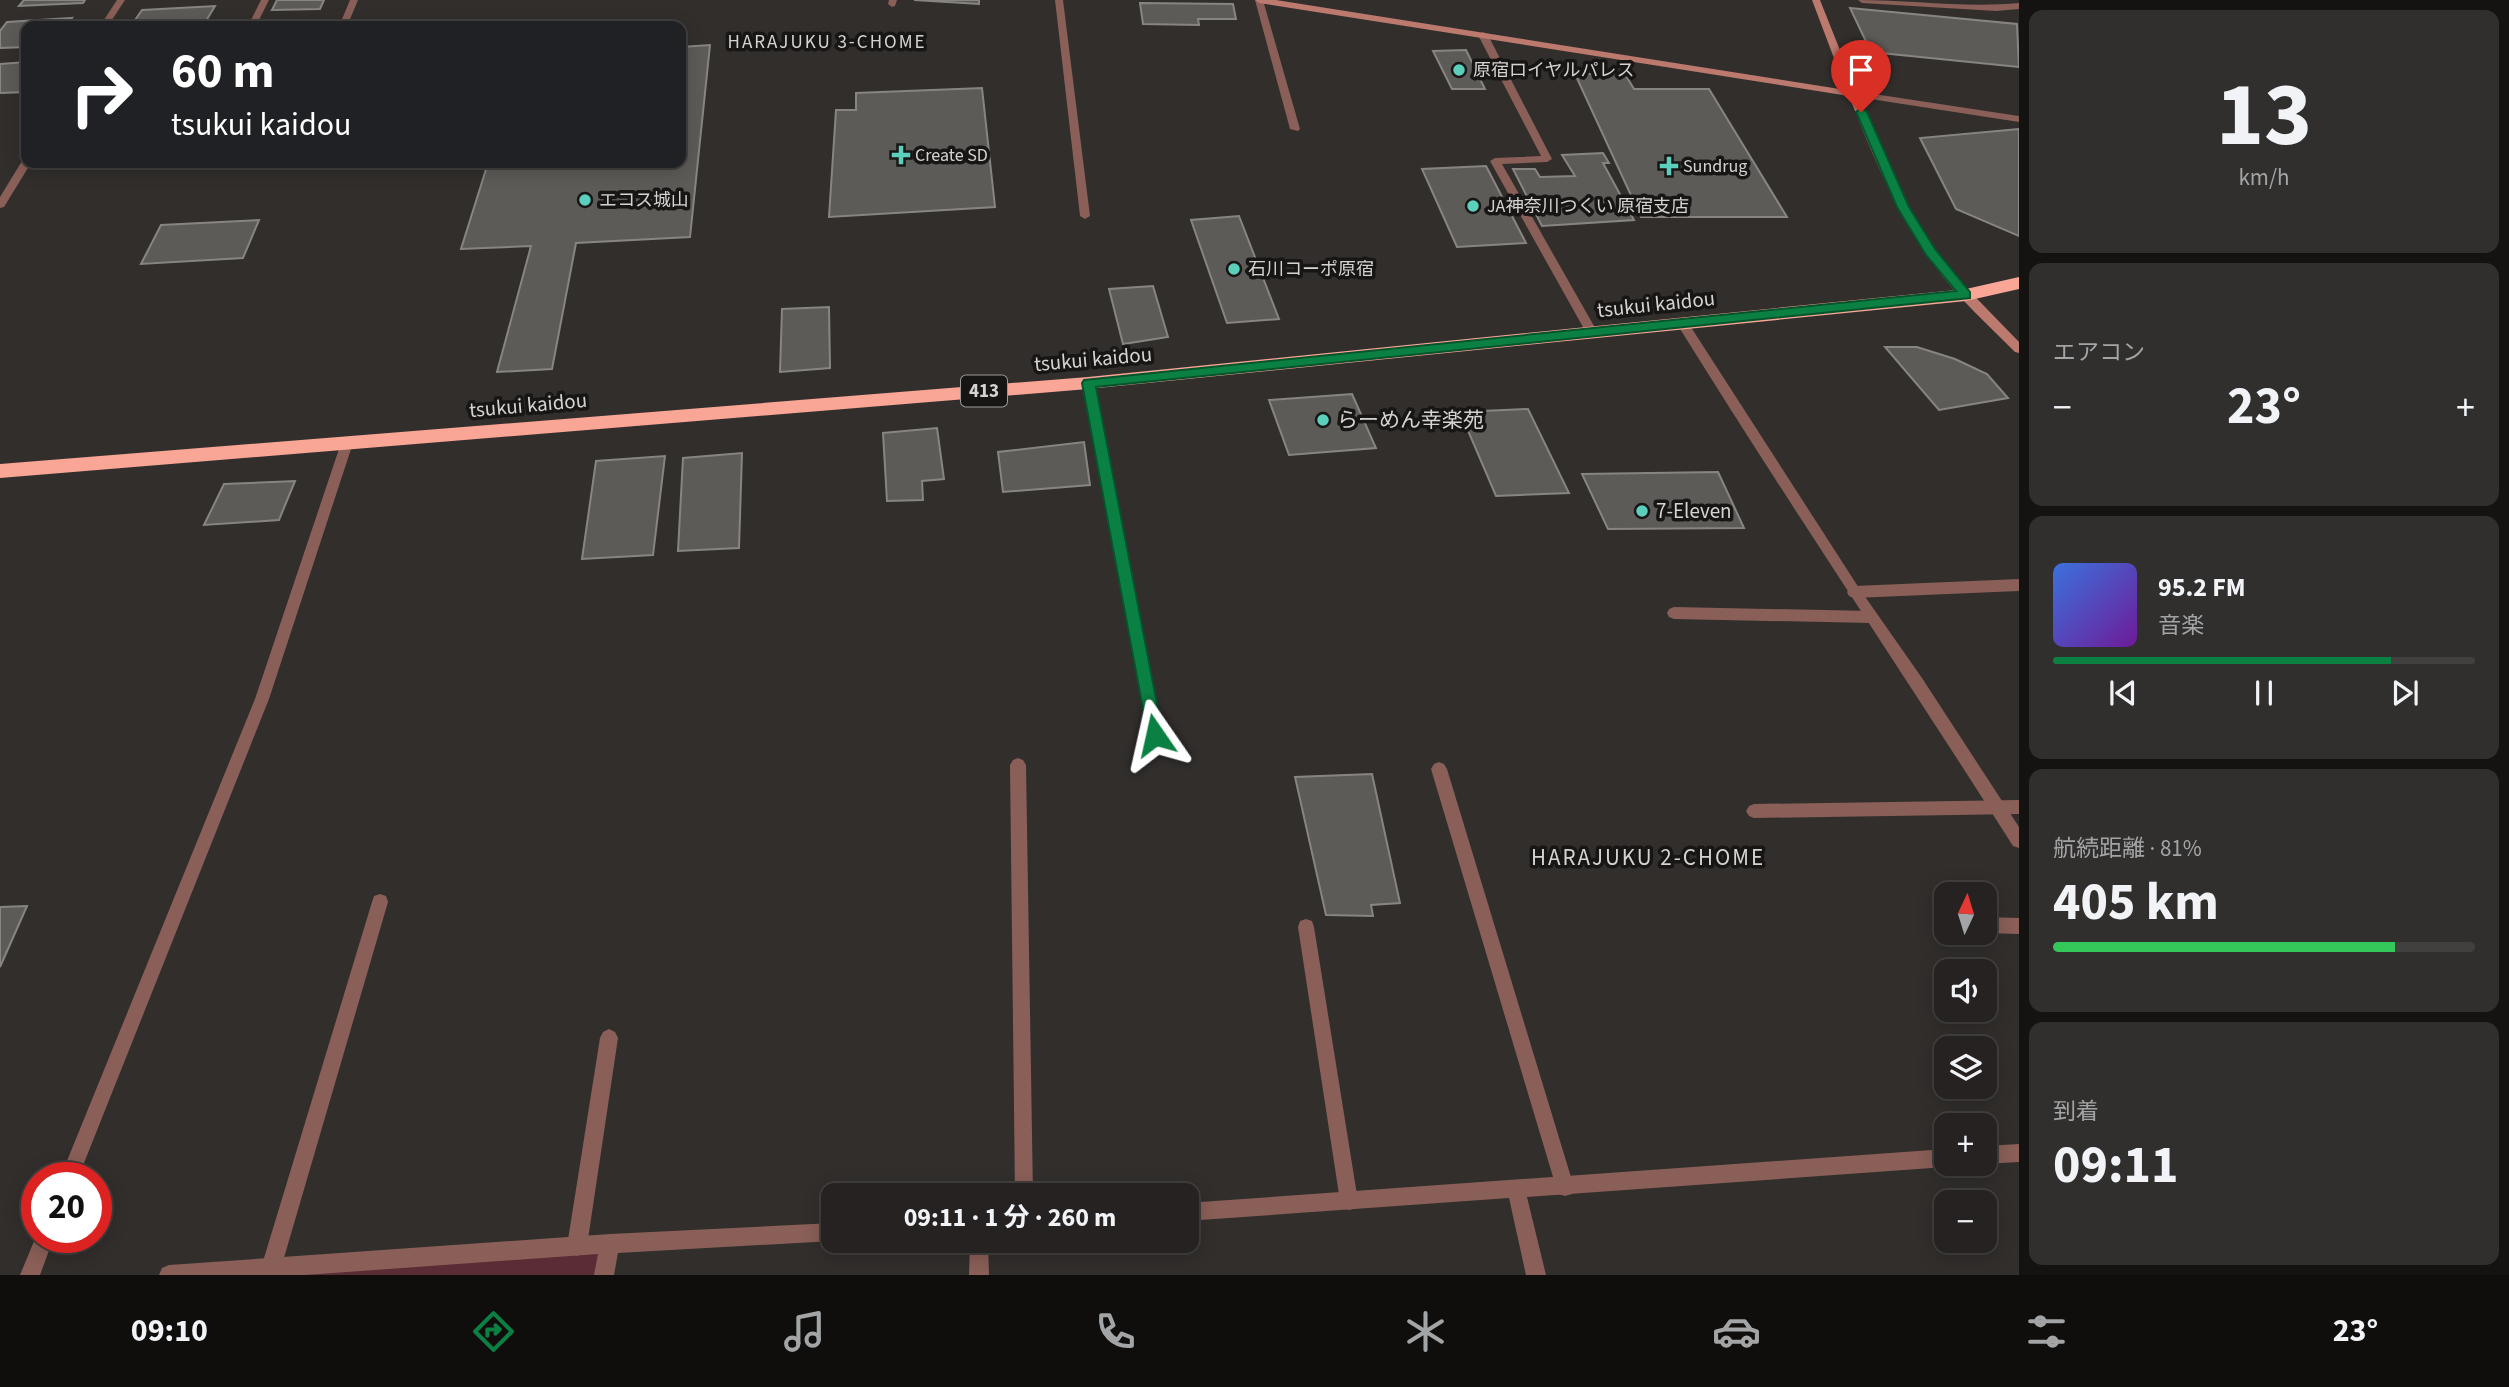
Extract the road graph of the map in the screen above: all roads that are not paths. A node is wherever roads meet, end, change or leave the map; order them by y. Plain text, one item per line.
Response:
1 (121, 0) edge
2 (265, 0) edge
3 (354, 0) edge
4 (1059, 0) edge
5 (1259, 0) edge
6 (1816, 0) edge
7 (1862, 0) edge
8 (2019, 6) edge
9 (107, 21) edge
10 (254, 21) edge
11 (345, 21) edge
12 (1483, 35) junction
13 (1854, 94) junction
14 (2019, 119) edge
15 (1295, 129) dead end
16 (23, 168) edge
17 (0, 205) edge
18 (1086, 216) dead end
19 (2019, 283) edge
20 (1966, 295) junction
21 (1683, 324) junction
22 (1592, 333) junction
23 (2019, 349) edge
24 (1088, 383) junction
25 (347, 443) junction
26 (0, 471) edge
27 (2019, 585) edge
28 (1854, 592) junction
29 (1674, 613) dead end
30 (1871, 617) junction
31 (1155, 735) dead end
32 (1018, 765) dead end
33 (1439, 769) dead end
34 (1998, 807) junction
35 (2019, 807) edge
36 (1754, 811) dead end
37 (2019, 841) edge
38 (380, 902) dead end
39 (1997, 925) edge
40 (2019, 926) edge
41 (1306, 927) dead end
42 (609, 1038) dead end
43 (2019, 1153) edge
44 (1997, 1154) edge
45 (1934, 1159) edge
46 (75, 1162) edge
47 (1024, 1183) edge
48 (1565, 1187) junction
49 (1516, 1188) junction
50 (1349, 1201) junction
51 (1199, 1211) edge
52 (821, 1233) edge
53 (610, 1244) junction
54 (577, 1247) junction
55 (39, 1253) edge
56 (979, 1253) edge
57 (271, 1268) junction
58 (30, 1275) edge
59 (169, 1275) edge
60 (604, 1275) edge
61 (979, 1275) edge
62 (1536, 1275) edge

1 - 9 street
2 - 10 street
3 - 11 street
4 - 18 street
5 - 12 street
5 - 15 street
6 - 13 street
7 - 8 street
12 - 13 street
12 - 22 street
13 - 14 street
13 - 20 street
16 - 17 street
19 - 20 highway, tsukui kaidou / 413
20 - 21 highway, tsukui kaidou / 413
20 - 23 street
21 - 22 highway, tsukui kaidou / 413
21 - 28 street
22 - 24 highway, tsukui kaidou / 413
24 - 25 highway, tsukui kaidou / 413
24 - 31 street
25 - 26 highway, tsukui kaidou / 413
25 - 46 street
27 - 28 street
28 - 30 street
29 - 30 street
30 - 34 street
32 - 47 street
33 - 48 street
34 - 35 street
34 - 36 street
34 - 37 street
38 - 57 street
39 - 40 street
41 - 50 street
42 - 54 street
43 - 44 street
45 - 48 street
48 - 49 street
49 - 50 street
49 - 62 street
50 - 51 street
52 - 53 street
53 - 54 street
53 - 60 street
54 - 57 street
55 - 58 street
56 - 61 street
57 - 59 street

